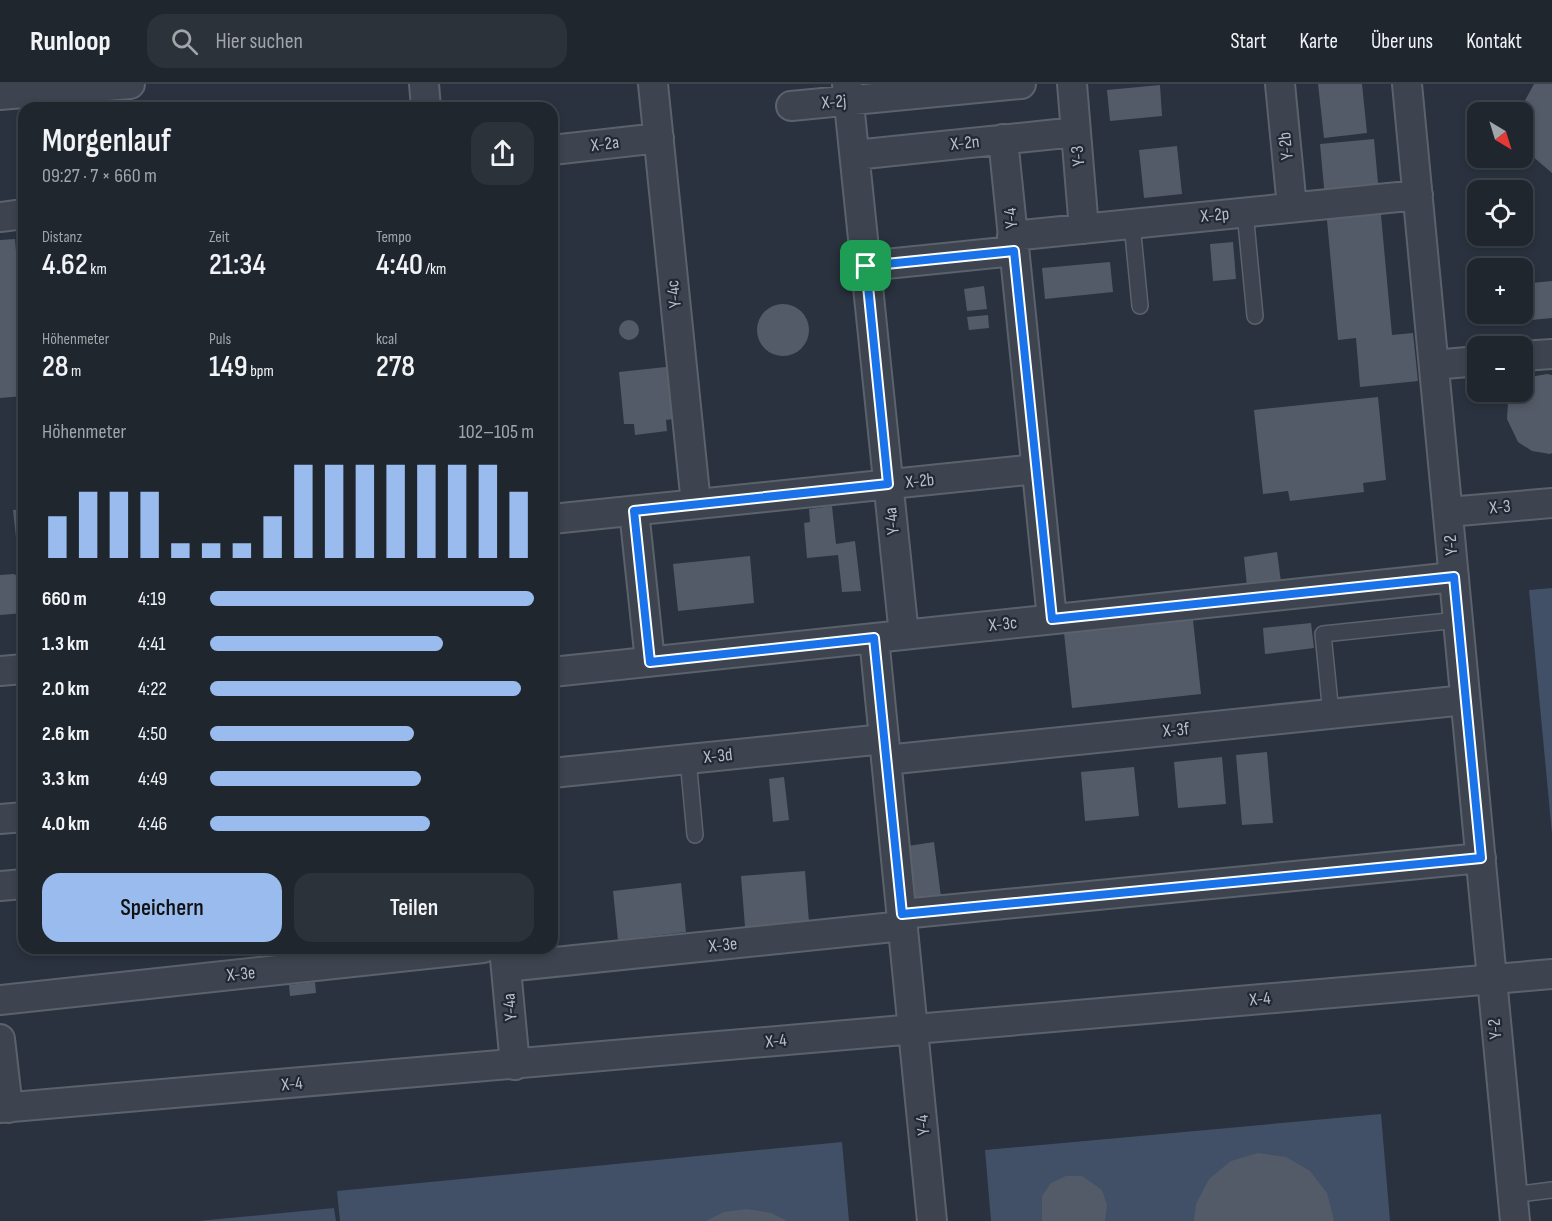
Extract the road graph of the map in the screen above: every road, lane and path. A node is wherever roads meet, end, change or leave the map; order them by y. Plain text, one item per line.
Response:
1 (130, 84) edge
2 (424, 84) edge
3 (653, 84) edge
4 (1021, 84) edge
5 (1072, 84) edge
6 (1280, 84) edge
7 (1407, 84) edge
8 (848, 93) edge
9 (0, 95) edge
10 (426, 102) edge
11 (791, 106) dead end
12 (1076, 132) junction
13 (659, 138) junction
14 (1003, 139) junction
15 (558, 149) edge
16 (855, 154) junction
17 (1418, 195) junction
18 (1292, 207) junction
19 (1245, 212) junction
20 (18, 215) edge
21 (0, 217) edge
22 (1132, 224) junction
23 (1084, 229) junction
24 (1013, 244) junction
25 (866, 266) junction
26 (1140, 306) dead end
27 (1255, 316) dead end
28 (1552, 354) edge
29 (1533, 355) edge
30 (1467, 362) edge
31 (1434, 365) junction
32 (1036, 469) junction
33 (888, 484) junction
34 (1552, 503) edge
35 (696, 504) junction
36 (634, 511) junction
37 (1448, 512) junction
38 (558, 518) edge
39 (1454, 577) junction
40 (1052, 619) junction
41 (1458, 620) junction
42 (904, 635) junction
43 (874, 638) junction
44 (650, 662) junction
45 (18, 670) edge
46 (0, 671) edge
47 (558, 671) edge
48 (1465, 700) junction
49 (1331, 714) junction
50 (885, 749) junction
51 (688, 759) junction
52 (558, 772) edge
53 (18, 818) edge
54 (0, 819) edge
55 (694, 835) dead end
56 (1481, 858) junction
57 (18, 884) edge
58 (0, 886) edge
59 (903, 920) junction
60 (558, 953) edge
61 (427, 954) edge
62 (547, 954) edge
63 (505, 958) edge
64 (1552, 974) edge
65 (1490, 980) junction
66 (0, 1000) edge
67 (914, 1028) junction
68 (0, 1039) edge
69 (515, 1065) junction
70 (4, 1108) edge
71 (1552, 1190) edge
72 (1513, 1208) edge
73 (932, 1221) edge

1 - 9 street
2 - 10 street
3 - 13 street, Y-4c
4 - 8 street, X-2j
5 - 12 street, Y-3
6 - 18 street, Y-2b
7 - 17 street, Y-2
8 - 11 street, X-2j
8 - 16 street, Y-4a
12 - 14 street, X-2n
12 - 23 street, Y-3
13 - 15 street, X-2a
13 - 35 street, Y-4c
14 - 16 street, X-2n
14 - 24 street, Y-4
16 - 25 street, Y-4a
17 - 18 street, X-2p
17 - 31 street, Y-2
18 - 19 street, X-2p
19 - 22 street, X-2p
19 - 27 lane
20 - 21 street
22 - 23 street, X-2p
22 - 26 lane
23 - 24 street, X-2p
24 - 25 street, X-2p
24 - 32 street, Y-4
25 - 33 street, Y-4a
28 - 29 street
30 - 31 street
31 - 37 street, Y-2
32 - 33 street, X-2b
32 - 40 street, Y-4
33 - 35 street, X-2b
33 - 42 street, Y-4a
34 - 37 street, X-3
35 - 36 street, X-2b
36 - 38 street, X-2b
36 - 44 street
37 - 39 street, Y-2
39 - 40 street, X-3c
39 - 41 street, Y-2
40 - 42 street, X-3c
41 - 48 street, Y-2
41 - 49 lane
42 - 43 street, X-3c
43 - 44 street, X-3c
43 - 50 street
44 - 47 street, X-3c
45 - 46 street
48 - 49 street, X-3f
48 - 56 street, Y-2
49 - 50 street, X-3f
50 - 51 street, X-3d
50 - 59 street
51 - 52 street, X-3d
51 - 55 lane
53 - 54 street
56 - 59 street, X-3e
56 - 65 street, Y-2
57 - 58 street
59 - 60 street, X-3e
59 - 67 street
61 - 66 street, X-3e
62 - 63 street, X-3e
63 - 69 street, Y-4a
64 - 65 street, X-4
65 - 67 street, X-4
65 - 72 street, Y-2
67 - 69 street, X-4
67 - 73 street, Y-4
68 - 70 street
69 - 70 street, X-4
71 - 72 lane

